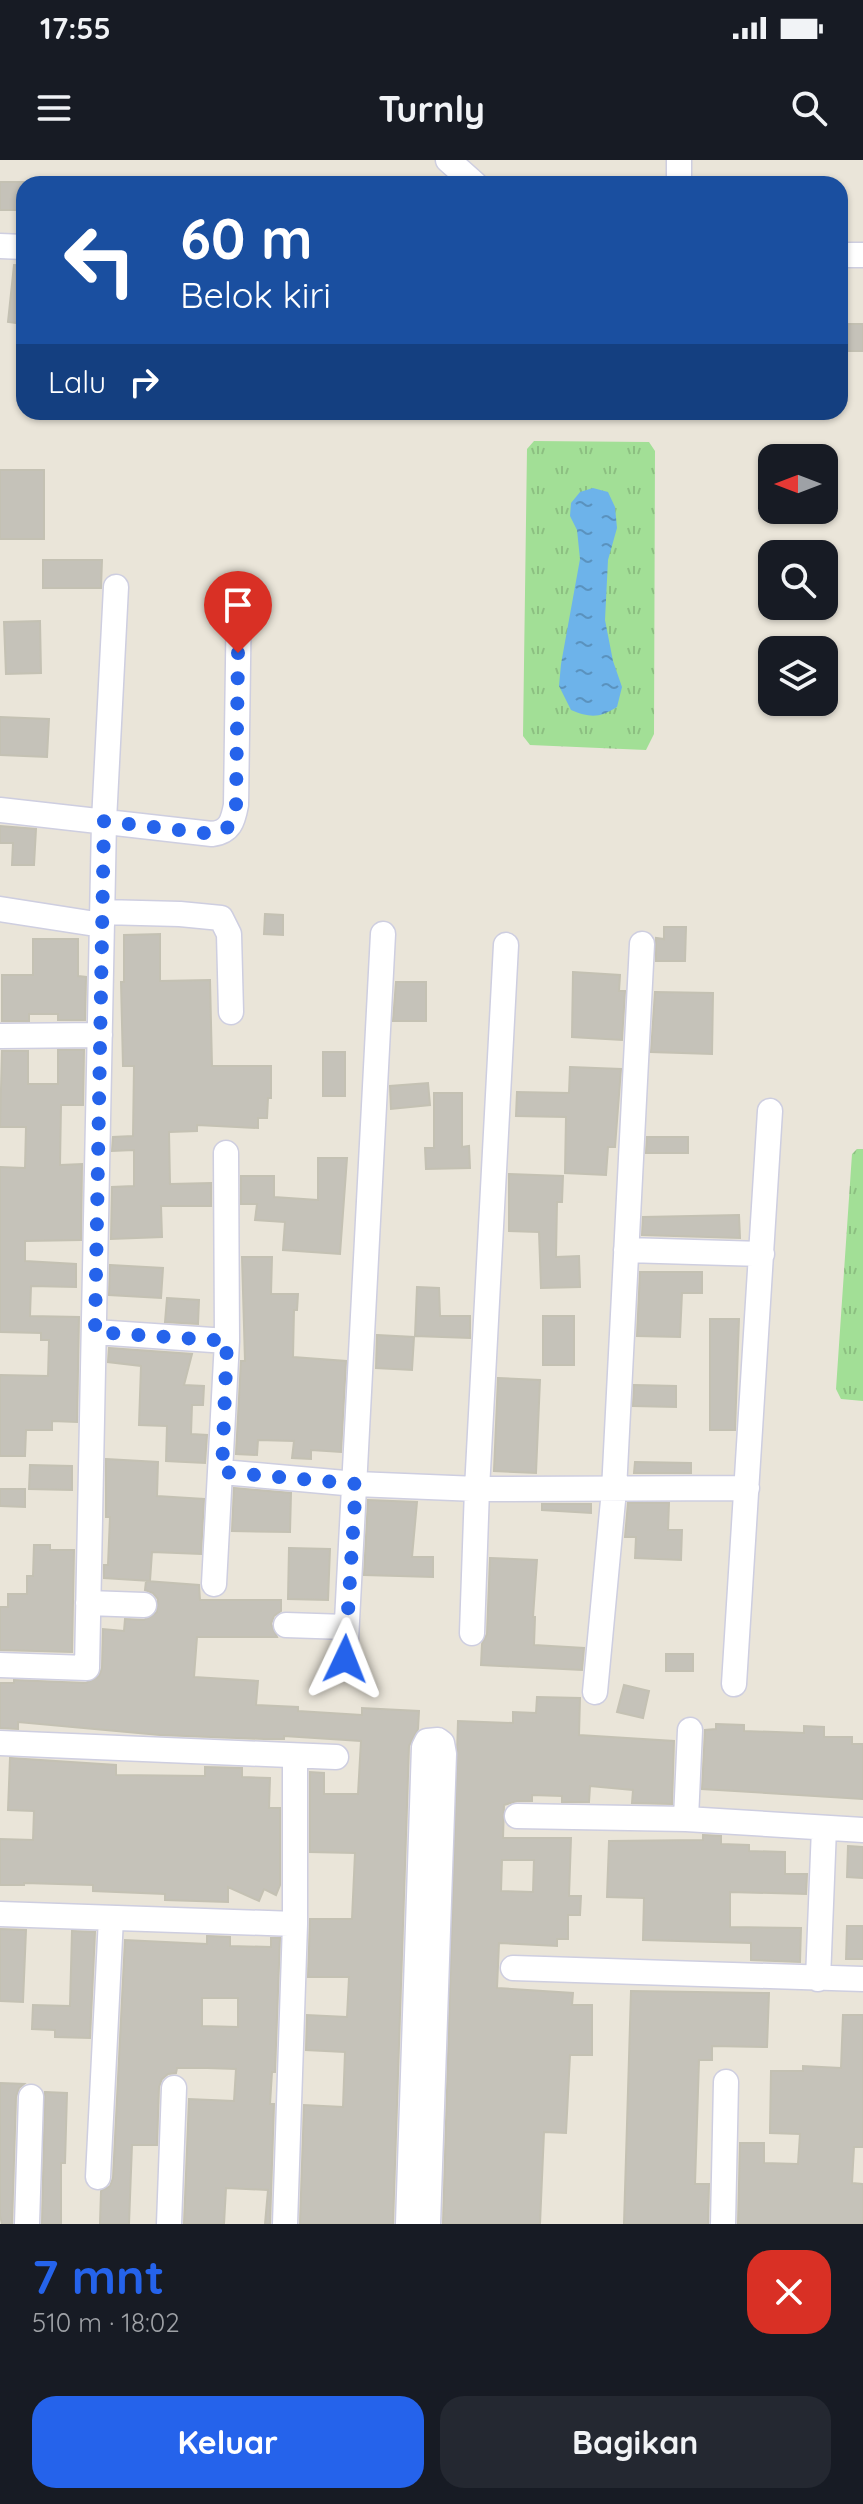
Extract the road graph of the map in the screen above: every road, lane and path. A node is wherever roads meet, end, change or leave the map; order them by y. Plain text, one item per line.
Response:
1 (448, 160) edge
2 (466, 176) edge
3 (116, 587) dead end
4 (239, 592) dead end
5 (0, 810) edge
6 (104, 821) junction
7 (102, 905) junction
8 (0, 909) edge
9 (383, 934) dead end
10 (642, 944) dead end
11 (506, 945) dead end
12 (231, 1012) dead end
13 (100, 1035) junction
14 (0, 1036) edge
15 (770, 1111) dead end
16 (226, 1153) dead end
17 (626, 1250) junction
18 (762, 1254) junction
19 (95, 1332) junction
20 (227, 1341) junction
21 (222, 1472) junction
22 (356, 1484) junction
23 (747, 1488) junction
24 (477, 1489) junction
25 (614, 1490) junction
26 (214, 1584) dead end
27 (88, 1603) junction
28 (144, 1605) dead end
29 (286, 1625) dead end
30 (346, 1627) junction
31 (472, 1633) dead end
32 (345, 1659) dead end
33 (0, 1665) edge
34 (734, 1684) dead end
35 (595, 1692) dead end
36 (690, 1730) dead end
37 (0, 1743) edge
38 (295, 1756) junction
39 (336, 1757) dead end
40 (517, 1816) dead end
41 (686, 1819) junction
42 (824, 1828) junction
43 (863, 1830) edge
44 (0, 1914) edge
45 (111, 1918) junction
46 (295, 1924) junction
47 (513, 1968) dead end
48 (818, 1979) junction
49 (863, 1979) edge
50 (426, 1987) junction
51 (726, 2082) dead end
52 (174, 2088) dead end
53 (31, 2097) dead end
54 (98, 2177) dead end
55 (27, 2224) edge
56 (169, 2224) edge
57 (285, 2224) edge
58 (408, 2224) edge
59 (428, 2224) edge
60 (723, 2224) edge

1 - 2 street
3 - 6 street
4 - 6 street
5 - 6 street
6 - 7 street
7 - 8 street
7 - 12 street
7 - 13 street
9 - 22 street
10 - 17 street
11 - 24 street
13 - 14 street
13 - 19 street
15 - 18 street
16 - 20 street
17 - 18 street
17 - 25 street
18 - 23 street
19 - 20 street
19 - 27 street
20 - 21 street
21 - 22 street
21 - 26 street
22 - 24 street
22 - 30 street
23 - 25 street
23 - 34 street
24 - 25 street
24 - 31 street
25 - 35 street
27 - 28 street
27 - 33 street
29 - 30 street
30 - 32 street
36 - 41 street
37 - 38 street
38 - 39 street
38 - 46 street
40 - 41 street
41 - 42 street
42 - 43 street
42 - 48 street
44 - 45 street
45 - 46 street
45 - 54 street
46 - 57 street
47 - 48 street
48 - 49 street
50 - 50 street
50 - 58 street
50 - 59 street
51 - 60 street
52 - 56 street
53 - 55 street

